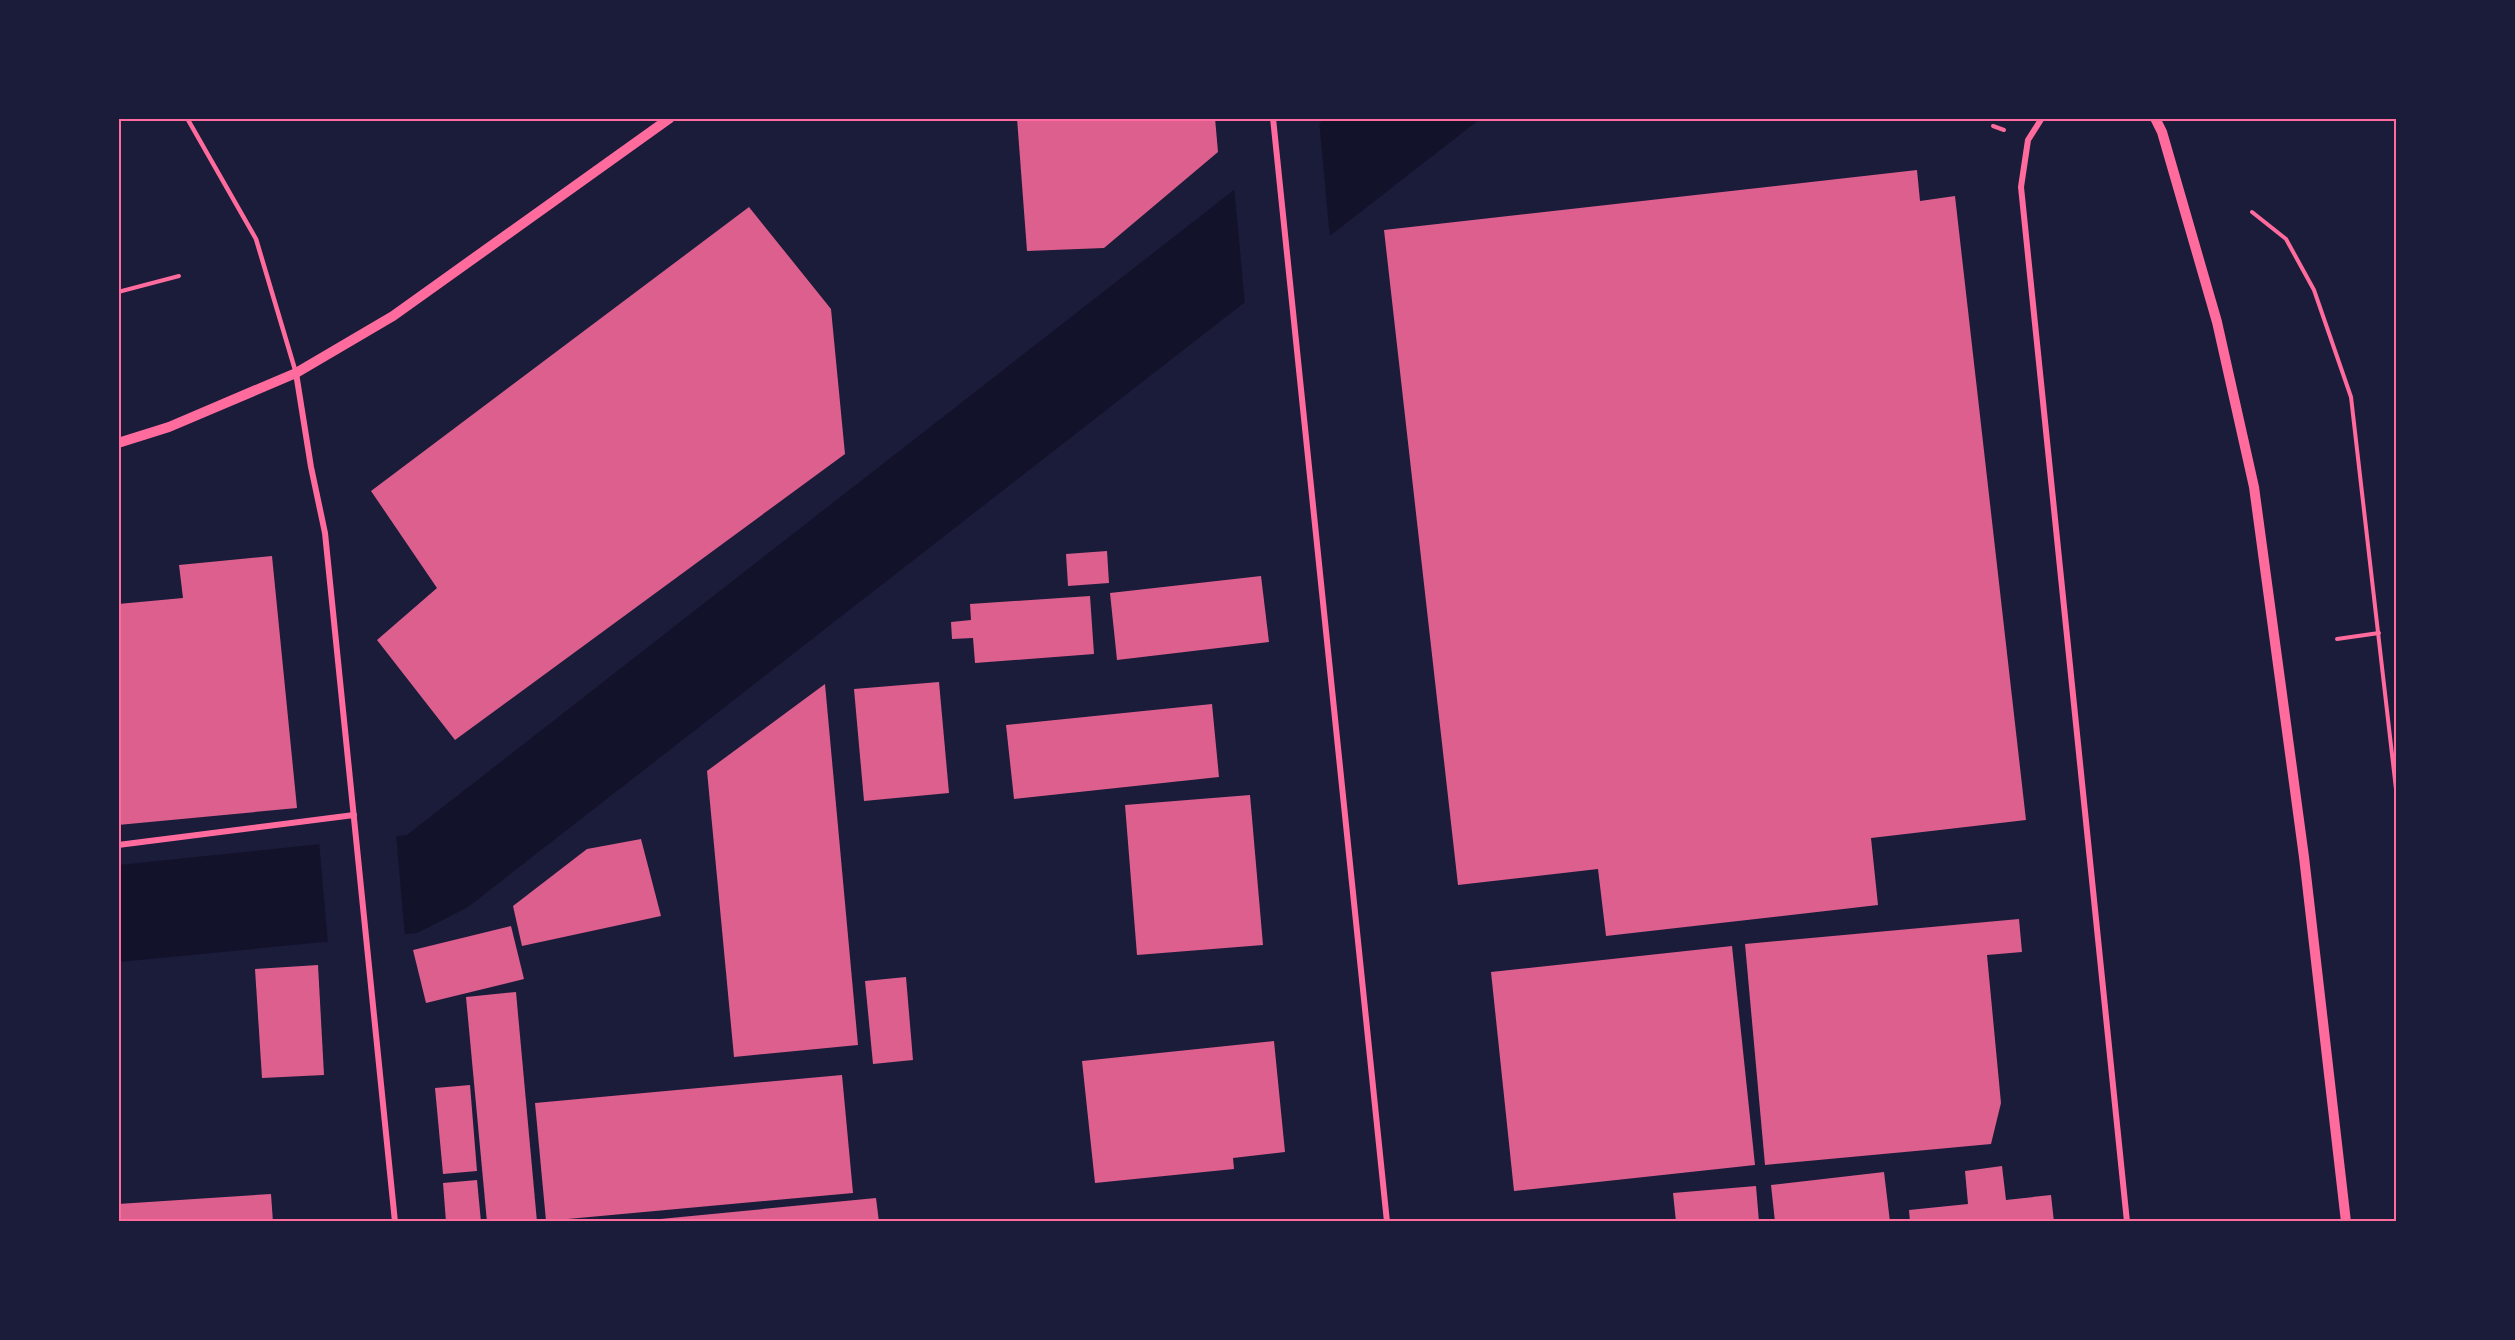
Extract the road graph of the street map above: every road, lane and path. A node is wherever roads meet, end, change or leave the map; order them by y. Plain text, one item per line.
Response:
1 (187, 118) edge
2 (670, 118) edge
3 (1273, 118) edge
4 (2042, 118) edge
5 (2155, 118) edge
6 (2252, 212) dead end
7 (180, 276) dead end
8 (118, 292) edge
9 (296, 373) junction
10 (118, 443) edge
11 (2379, 633) junction
12 (2337, 639) dead end
13 (2397, 789) edge
14 (354, 815) junction
15 (118, 845) edge
16 (395, 1221) edge
17 (1387, 1221) edge
18 (2127, 1221) edge
19 (2346, 1221) edge

1 - 9 lane
2 - 9 street
3 - 17 street
4 - 18 street
5 - 19 street
6 - 11 path
7 - 8 path
9 - 10 street
9 - 14 street
11 - 12 path
11 - 13 path
14 - 15 street
14 - 16 street

